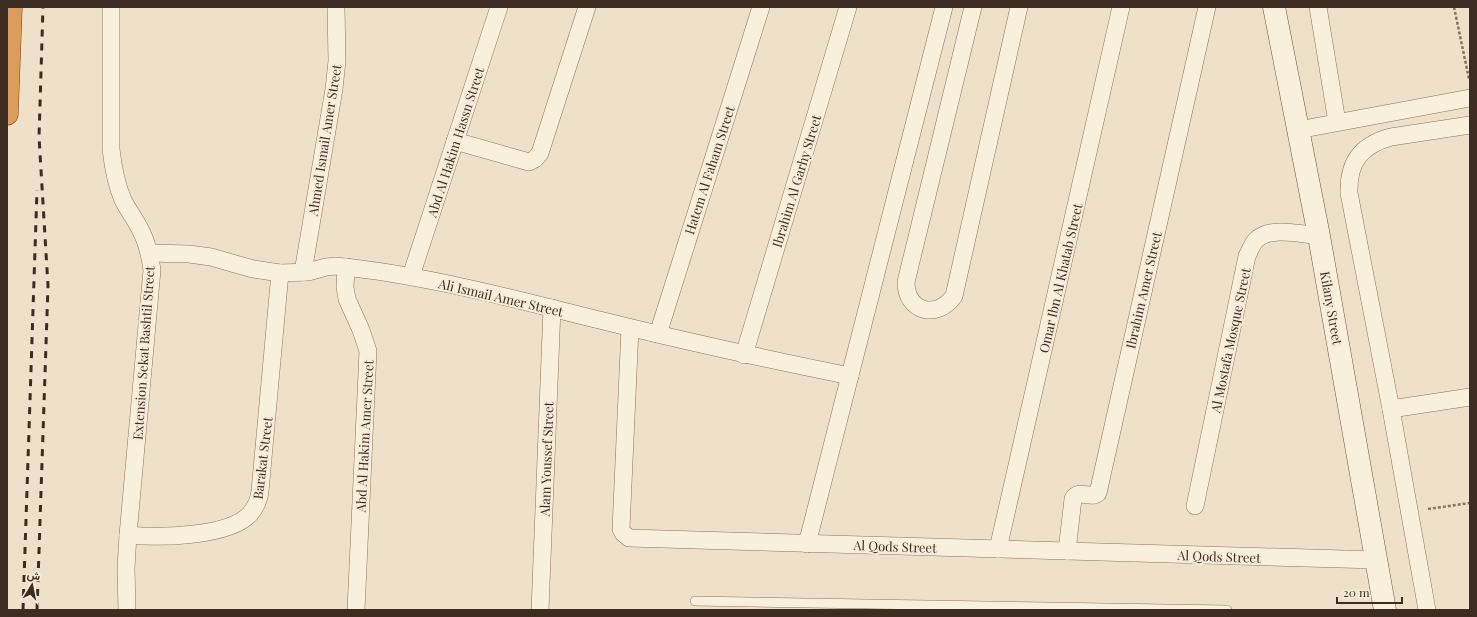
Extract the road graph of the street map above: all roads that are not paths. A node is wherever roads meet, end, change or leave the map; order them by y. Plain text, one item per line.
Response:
1 (12, 7) edge
2 (111, 7) edge
3 (336, 7) edge
4 (499, 7) edge
5 (587, 7) edge
6 (761, 7) edge
7 (848, 7) edge
8 (944, 7) edge
9 (973, 7) edge
10 (1019, 7) edge
11 (1121, 7) edge
12 (1207, 7) edge
13 (1274, 7) edge
14 (1318, 7) edge
15 (1470, 98) edge
16 (7, 114) edge
17 (1337, 122) junction
18 (1470, 125) edge
19 (1298, 130) junction
20 (455, 141) junction
21 (1319, 236) junction
22 (150, 253) junction
23 (346, 267) junction
24 (303, 272) junction
25 (280, 273) junction
26 (411, 276) junction
27 (552, 308) junction
28 (630, 328) junction
29 (658, 334) junction
30 (744, 355) junction
31 (850, 376) junction
32 (1470, 397) edge
33 (1391, 409) junction
34 (1195, 506) dead end
35 (128, 535) junction
36 (807, 544) junction
37 (998, 549) junction
38 (1067, 551) junction
39 (1376, 560) junction
40 (695, 601) dead end
41 (127, 610) edge
42 (356, 610) edge
43 (540, 610) edge
44 (1227, 610) edge
45 (1385, 610) edge
46 (1427, 610) edge

1 - 16 highway
2 - 22 street, Extension Sekat Bashtil Street
3 - 24 street, Ahmed Ismail Amer Street
4 - 20 street, Abd Al Hakim Hassn Street
5 - 20 street
6 - 29 street, Hatem Al Faham Street
7 - 30 street, Ibrahim Al Garhy Street
8 - 31 street
9 - 10 street
11 - 37 street, Omar Ibn Al Khatab Street
12 - 38 street, Ibrahim Amer Street
13 - 19 street, Kilany Street
14 - 17 street
15 - 17 street
17 - 19 street
18 - 33 street
19 - 21 street, Kilany Street
20 - 26 street, Abd Al Hakim Hassn Street
21 - 34 street, Al Mostafa Mosque Street
21 - 39 street, Kilany Street
22 - 25 street, Ali Ismail Amer Street
22 - 35 street, Extension Sekat Bashtil Street
23 - 24 street, Ali Ismail Amer Street
23 - 26 street, Ali Ismail Amer Street
23 - 42 street, Abd Al Hakim Amer Street
24 - 25 street, Ali Ismail Amer Street
25 - 35 street, Barakat Street
26 - 27 street, Ali Ismail Amer Street
27 - 28 street, Ali Ismail Amer Street
27 - 43 street, Alam Youssef Street
28 - 29 street, Ali Ismail Amer Street
28 - 36 street, Al Qods Street
29 - 30 street, Ali Ismail Amer Street
30 - 31 street, Ali Ismail Amer Street
31 - 36 street
32 - 33 street
33 - 46 street
35 - 41 street, Extension Sekat Bashtil Street
36 - 37 street, Al Qods Street
37 - 38 street, Al Qods Street
38 - 39 street, Al Qods Street
39 - 45 street, Kilany Street
40 - 44 lane

